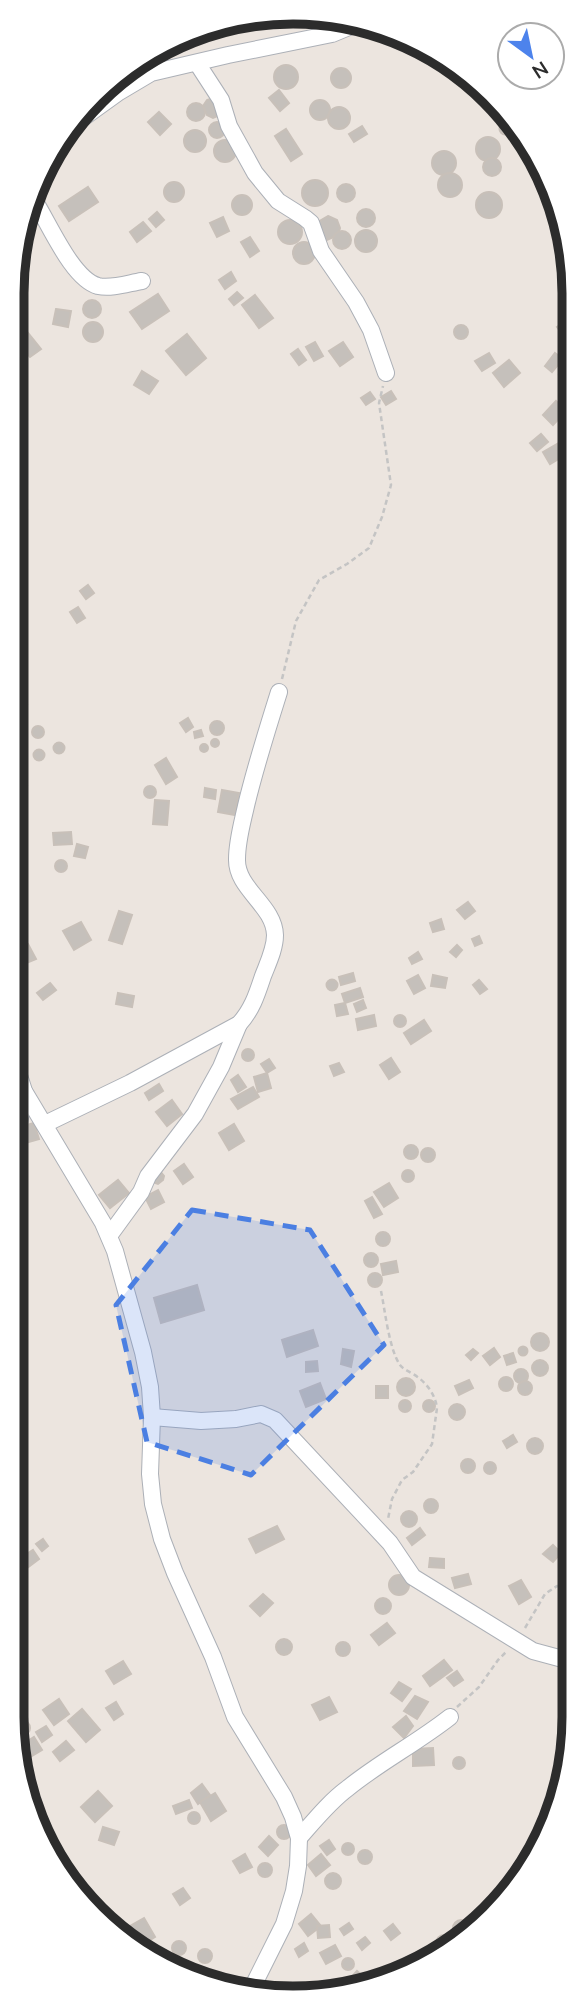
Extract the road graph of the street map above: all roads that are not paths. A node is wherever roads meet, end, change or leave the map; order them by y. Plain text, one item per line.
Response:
1 (343, 29) edge
2 (197, 63) junction
3 (106, 100) edge
4 (39, 208) edge
5 (142, 281) dead end
6 (386, 373) road end
7 (279, 692) road end
8 (239, 1024) junction
9 (24, 1091) edge
10 (45, 1124) junction
11 (108, 1236) junction
12 (152, 1417) junction
13 (562, 1659) edge
14 (450, 1717) road end
15 (299, 1838) junction
16 (254, 1983) edge

1 - 2 street
2 - 3 street
2 - 6 street
4 - 5 street
7 - 8 street
8 - 10 street
8 - 11 street
9 - 10 street
10 - 11 street
11 - 12 street
12 - 13 street
12 - 15 street
14 - 15 street
15 - 16 street

